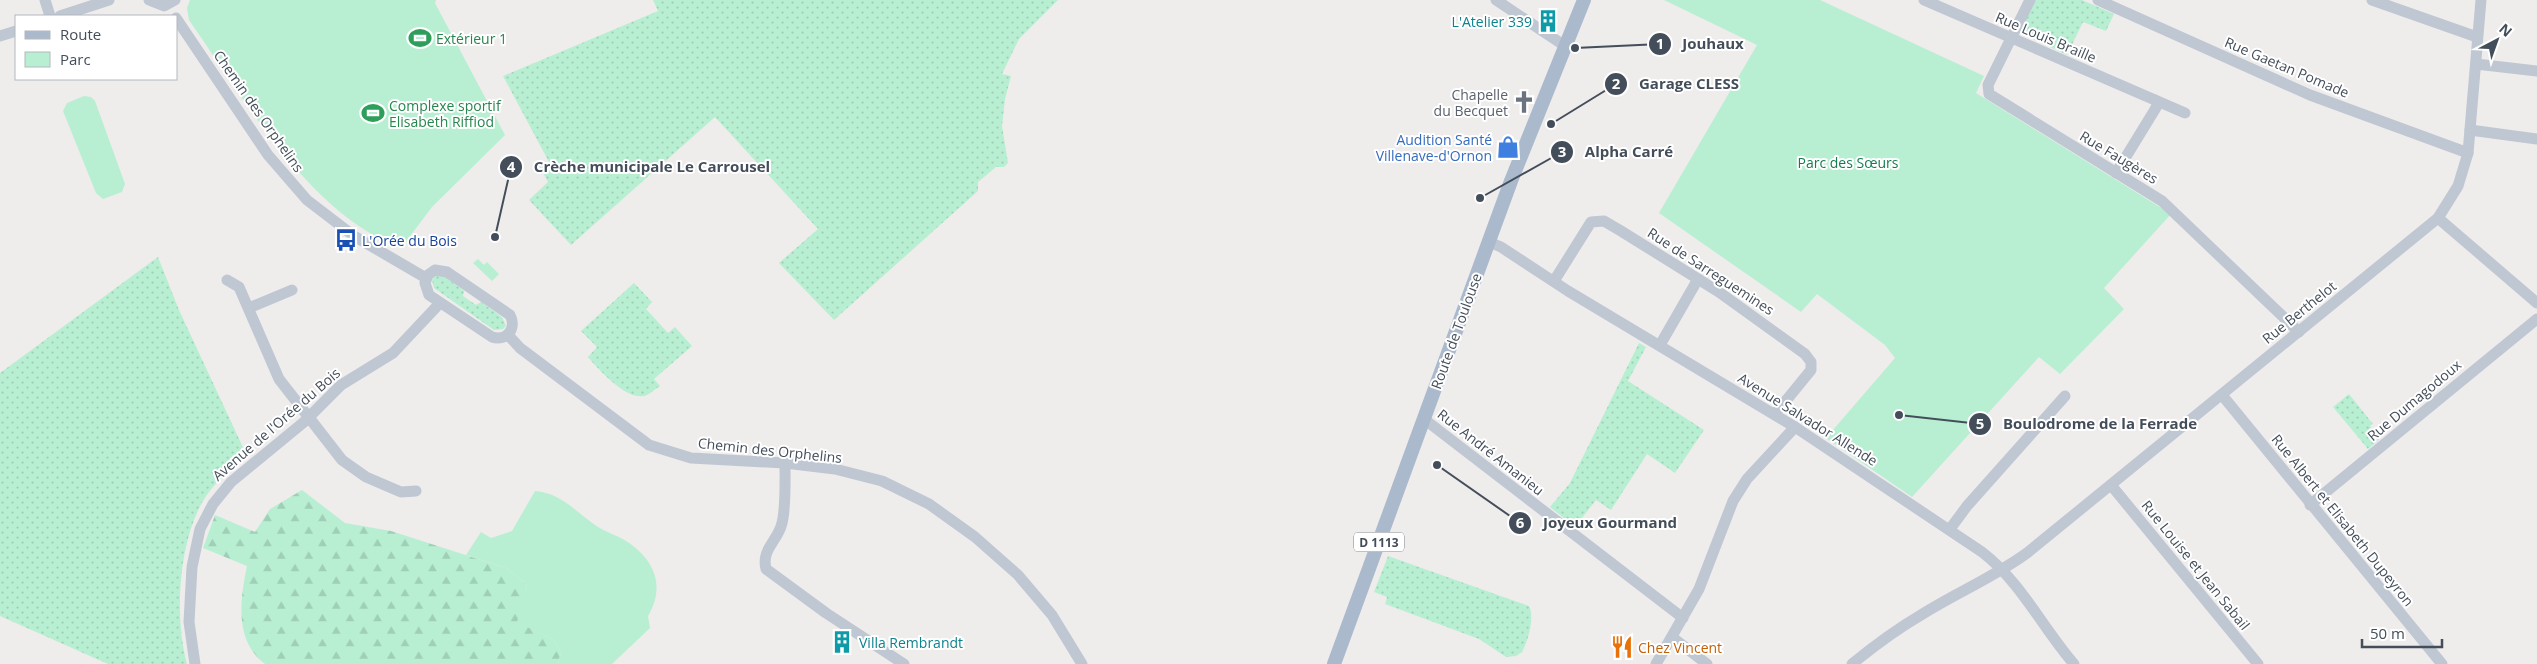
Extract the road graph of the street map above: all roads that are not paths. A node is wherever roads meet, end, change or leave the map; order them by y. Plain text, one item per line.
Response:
1 (45, 0) edge
2 (109, 0) edge
3 (149, 0) edge
4 (1496, 0) edge
5 (1584, 0) edge
6 (1924, 0) edge
7 (2030, 0) edge
8 (2098, 0) edge
9 (2372, 0) edge
10 (2481, 0) edge
11 (172, 2) edge
12 (50, 15) edge
13 (63, 15) edge
14 (175, 15) edge
15 (178, 20) edge
16 (15, 31) edge
17 (0, 36) edge
18 (2477, 37) junction
19 (2011, 38) junction
20 (1565, 46) junction
21 (2476, 64) junction
22 (2537, 72) edge
23 (2155, 100) junction
24 (2185, 113) dead end
25 (2470, 130) junction
26 (2537, 139) edge
27 (2468, 153) junction
28 (2116, 173) junction
29 (2438, 218) junction
30 (1489, 242) junction
31 (426, 278) junction
32 (1698, 279) junction
33 (227, 280) dead end
34 (1554, 280) junction
35 (292, 290) dead end
36 (440, 303) junction
37 (2537, 303) edge
38 (249, 308) junction
39 (2537, 320) edge
40 (2298, 332) junction
41 (508, 335) junction
42 (1660, 345) junction
43 (2222, 395) junction
44 (2065, 396) dead end
45 (1775, 414) junction
46 (308, 417) junction
47 (1424, 419) junction
48 (1795, 427) junction
49 (785, 463) junction
50 (2111, 485) junction
51 (416, 490) dead end
52 (2310, 505) junction
53 (1950, 529) junction
54 (2003, 570) junction
55 (1683, 618) junction
56 (1672, 637) junction
57 (195, 664) edge
58 (904, 664) edge
59 (1082, 664) edge
60 (1334, 664) edge
61 (1656, 664) edge
62 (1707, 664) edge
63 (1852, 664) edge
64 (2074, 664) edge
65 (2258, 664) edge
66 (2442, 664) edge

1 - 12 street
2 - 13 street
3 - 11 street
4 - 20 street
5 - 20 main road, Route de Toulouse / D 1113
6 - 19 street, Rue Louis Braille
7 - 19 street, Rue Faugères
8 - 27 street, Rue Gaetan Pomade
9 - 18 street
10 - 18 street, Rue Berthelot
11 - 14 street, Chemin des Orphelins
15 - 31 street, Chemin des Orphelins
16 - 17 street
18 - 21 street, Rue Berthelot
19 - 23 street, Rue Louis Braille
19 - 28 street, Rue Faugères
20 - 30 main road, Route de Toulouse / D 1113
21 - 22 street
21 - 25 street, Rue Berthelot
23 - 24 street, Rue Louis Braille
23 - 28 street
25 - 26 street
25 - 27 street, Rue Berthelot
27 - 29 street, Rue Berthelot
28 - 40 street, Rue Faugères
29 - 37 street
29 - 40 street, Rue Berthelot
30 - 34 street, Avenue Salvador Allende
30 - 47 main road, Route de Toulouse / D 1113
31 - 36 street
31 - 41 street
32 - 34 street, Rue de Sarreguemines
32 - 42 street
32 - 45 street, Rue de Sarreguemines
33 - 38 street
34 - 42 street, Avenue Salvador Allende
35 - 38 street
36 - 41 street
36 - 46 street, Avenue de l'Orée du Bois
38 - 46 street
39 - 52 street, Rue Dumagodoux
40 - 43 street, Rue Berthelot
41 - 49 street, Chemin des Orphelins
42 - 45 street, Avenue Salvador Allende
43 - 50 street, Rue Berthelot
43 - 52 street, Rue Albert et Elisabeth Dupeyron
44 - 53 street
45 - 48 street, Avenue Salvador Allende
46 - 51 street
46 - 57 street, Avenue de l'Orée du Bois
47 - 55 street, Rue André Amanieu
47 - 60 main road, Route de Toulouse / D 1113
48 - 53 street, Avenue Salvador Allende
48 - 55 street
49 - 58 street
49 - 59 street, Chemin des Orphelins
50 - 54 street, Rue Berthelot
50 - 65 street, Rue Louise et Jean Sabail
52 - 66 street, Rue Albert et Elisabeth Dupeyron
53 - 54 street, Avenue Salvador Allende
54 - 63 street, Rue Berthelot
54 - 64 street, Avenue Salvador Allende
55 - 56 street
56 - 61 street
56 - 62 street

